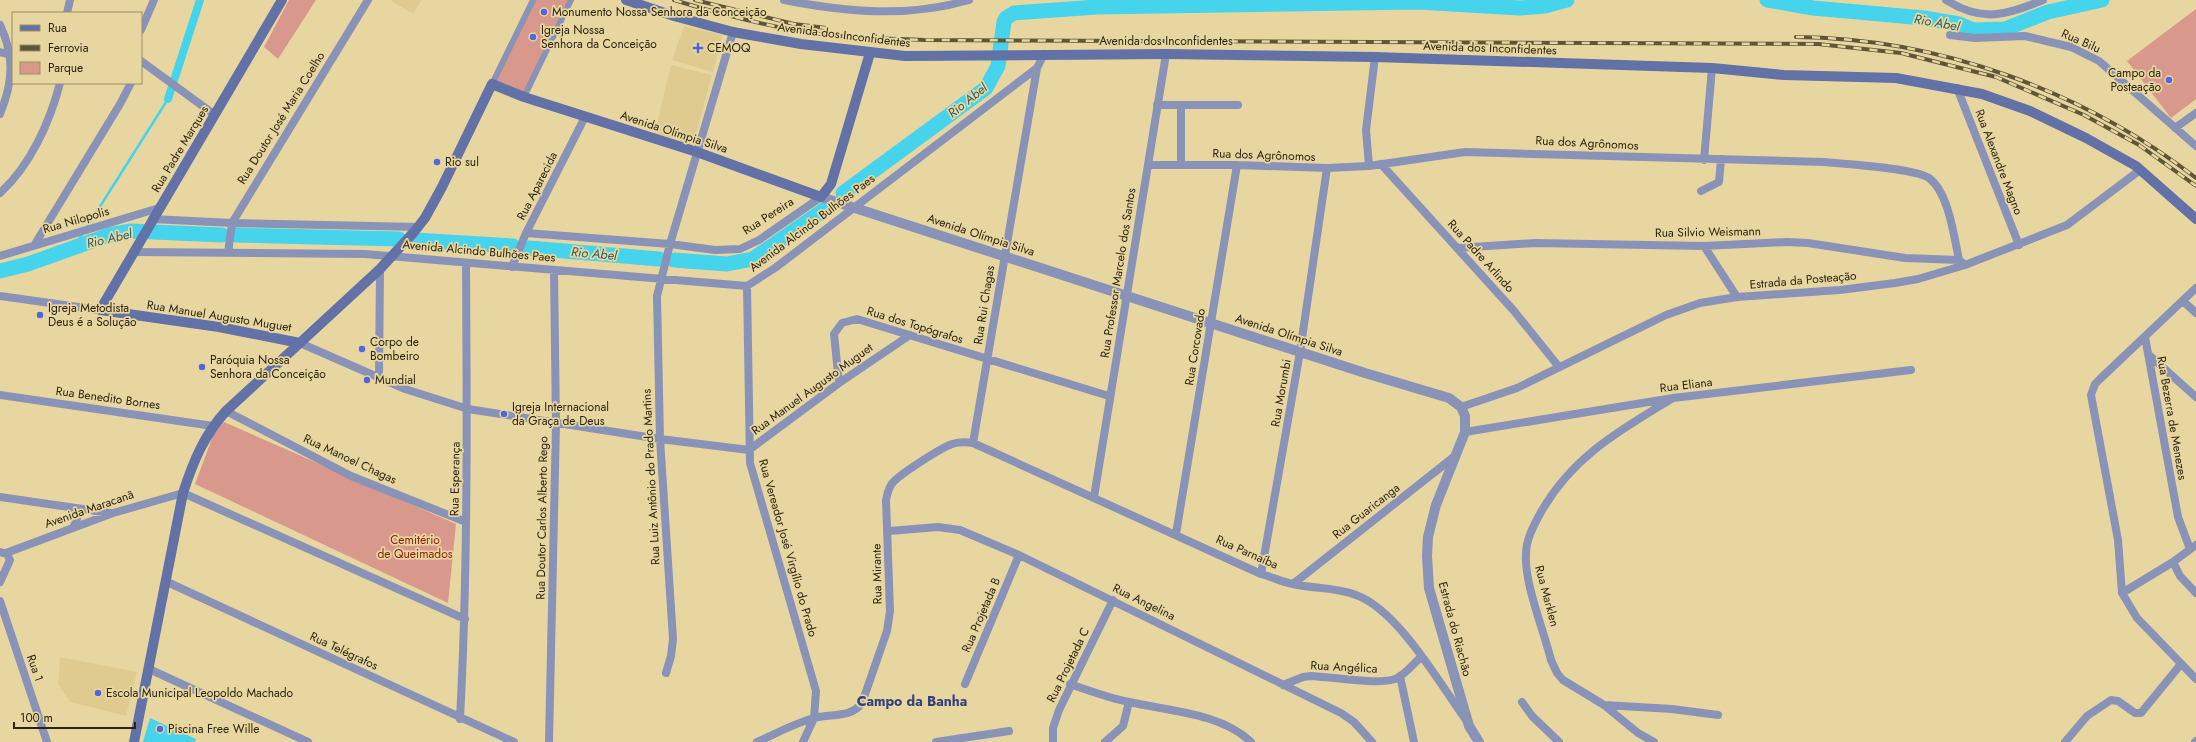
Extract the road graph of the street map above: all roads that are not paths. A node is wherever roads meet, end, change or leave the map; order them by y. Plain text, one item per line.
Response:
1 (70, 0) edge
2 (154, 0) edge
3 (282, 0) edge
4 (368, 0) edge
5 (533, 0) edge
6 (571, 0) edge
7 (626, 0) edge
8 (784, 0) edge
9 (969, 0) edge
10 (1946, 0) edge
11 (2043, 0) edge
12 (67, 12) edge
13 (0, 25) edge
14 (142, 28) edge
15 (733, 32) junction
16 (1950, 35) dead end
17 (0, 52) edge
18 (870, 53) junction
19 (1044, 54) junction
20 (1166, 54) junction
21 (11, 55) junction
22 (1375, 57) junction
23 (142, 62) edge
24 (1037, 68) junction
25 (1712, 68) junction
26 (60, 84) edge
27 (130, 84) edge
28 (492, 84) junction
29 (1957, 88) junction
30 (524, 97) junction
31 (1157, 105) junction
32 (1181, 105) junction
33 (1238, 105) dead end
34 (2196, 113) edge
35 (0, 114) edge
36 (215, 116) junction
37 (586, 117) junction
38 (2175, 128) junction
39 (2196, 146) edge
40 (697, 152) junction
41 (1721, 159) junction
42 (1704, 160) junction
43 (1381, 164) junction
44 (1148, 165) junction
45 (1181, 165) junction
46 (1237, 165) junction
47 (1369, 166) junction
48 (1327, 168) junction
49 (2140, 170) junction
50 (1701, 191) dead end
51 (0, 193) edge
52 (825, 198) junction
53 (849, 206) junction
54 (158, 208) junction
55 (2196, 219) edge
56 (151, 220) junction
57 (231, 225) junction
58 (416, 229) junction
59 (525, 236) junction
60 (35, 244) junction
61 (2019, 245) junction
62 (1704, 246) junction
63 (669, 247) junction
64 (1457, 248) junction
65 (135, 249) junction
66 (228, 249) junction
67 (397, 252) junction
68 (0, 256) edge
69 (1004, 256) junction
70 (466, 262) junction
71 (1962, 262) junction
72 (514, 263) junction
73 (380, 269) junction
74 (554, 270) junction
75 (660, 279) junction
76 (747, 286) junction
77 (2196, 288) edge
78 (0, 296) edge
79 (1127, 296) junction
80 (1737, 297) junction
81 (2183, 301) junction
82 (100, 310) junction
83 (2196, 313) edge
84 (1211, 323) junction
85 (910, 335) junction
86 (2145, 337) junction
87 (300, 343) junction
88 (1300, 352) junction
89 (2149, 355) junction
90 (987, 360) junction
91 (1559, 367) junction
92 (1911, 370) dead end
93 (379, 378) junction
94 (839, 383) junction
95 (0, 395) edge
96 (1109, 396) junction
97 (2196, 397) edge
98 (1673, 398) junction
99 (1461, 407) junction
100 (468, 410) junction
101 (226, 411) junction
102 (556, 424) junction
103 (213, 426) junction
104 (1466, 432) junction
105 (660, 439) junction
106 (973, 443) junction
107 (749, 450) junction
108 (1455, 456) junction
109 (183, 493) junction
110 (0, 497) edge
111 (1094, 497) junction
112 (75, 508) junction
113 (113, 513) junction
114 (466, 522) junction
115 (73, 528) junction
116 (889, 531) junction
117 (1176, 534) junction
118 (2193, 547) edge
119 (3, 552) edge
120 (1019, 555) junction
121 (2173, 562) junction
122 (1261, 574) junction
123 (165, 581) junction
124 (0, 582) edge
125 (1293, 584) junction
126 (2122, 593) junction
127 (2196, 593) edge
128 (1113, 600) junction
129 (0, 601) edge
130 (465, 620) junction
131 (1421, 657) junction
132 (2181, 664) junction
133 (149, 669) junction
134 (666, 673) dead end
135 (1400, 676) junction
136 (2196, 679) edge
137 (965, 684) dead end
138 (1070, 684) junction
139 (1283, 684) junction
140 (1129, 702) junction
141 (1522, 702) dead end
142 (1604, 705) junction
143 (1718, 715) dead end
144 (814, 718) junction
145 (460, 719) junction
146 (1469, 726) junction
147 (1008, 731) dead end
148 (47, 742) edge
149 (134, 742) edge
150 (308, 742) edge
151 (514, 742) edge
152 (549, 742) edge
153 (757, 742) edge
154 (803, 742) edge
155 (936, 742) edge
156 (1053, 742) edge
157 (1106, 742) edge
158 (1251, 742) edge
159 (1372, 742) edge
160 (1414, 742) edge
161 (1479, 742) edge
162 (1559, 742) edge
163 (1654, 742) edge
164 (2064, 742) edge

1 - 12 street
2 - 14 street
3 - 36 main road, Rua Padre Marques
4 - 57 street, Rua Doutor José Maria Coelho
5 - 28 street
6 - 30 street
7 - 15 main road, Avenida dos Inconfidentes
8 - 9 street
10 - 11 street
13 - 21 street
15 - 18 main road, Avenida dos Inconfidentes
15 - 40 street, Rua Luiz Antônio do Prado Martins
16 - 38 street, Rua Bilu
17 - 21 street
18 - 19 main road, Avenida dos Inconfidentes
18 - 52 main road, Rua Pereira
19 - 20 main road, Avenida dos Inconfidentes
19 - 24 street, Rua Rui Chagas
20 - 22 main road, Avenida dos Inconfidentes
20 - 31 street, Rua Professor Marcelo dos Santos
21 - 35 street
22 - 25 main road, Avenida dos Inconfidentes
22 - 47 street
23 - 36 street
24 - 53 street, Avenida Alcindo Bulhões Paes
24 - 69 street, Rua Rui Chagas
25 - 29 main road, Avenida dos Inconfidentes
25 - 42 street
26 - 51 street
27 - 60 street
28 - 30 main road, Avenida Olímpia Silva
28 - 58 main road
29 - 49 main road, Avenida dos Inconfidentes
29 - 61 street, Rua Alexandre Magno
30 - 37 main road, Avenida Olímpia Silva
31 - 32 street
31 - 44 street, Rua Professor Marcelo dos Santos
32 - 33 street
32 - 45 street
34 - 38 street
36 - 54 main road, Rua Padre Marques
37 - 40 main road, Avenida Olímpia Silva
37 - 59 street, Rua Aparecida
38 - 39 street, Rua Bilu
40 - 52 main road, Avenida Olímpia Silva
40 - 63 street, Rua Luiz Antônio do Prado Martins
41 - 42 street, Rua dos Agrônomos
41 - 50 street
41 - 71 street, Rua dos Agrônomos
42 - 43 street, Rua dos Agrônomos
43 - 47 street, Rua dos Agrônomos
43 - 64 street, Rua Padre Arlindo
44 - 45 street, Rua dos Agrônomos
44 - 79 street, Rua Professor Marcelo dos Santos
45 - 46 street, Rua dos Agrônomos
46 - 48 street, Rua dos Agrônomos
46 - 84 street, Rua Corcovado
47 - 48 street, Rua dos Agrônomos
48 - 88 street, Rua Morumbi
49 - 55 main road
49 - 61 street, Estrada da Posteação
52 - 53 street, Avenida Olímpia Silva
52 - 63 street, Rua Pereira
53 - 69 street, Avenida Olímpia Silva
53 - 76 street, Avenida Alcindo Bulhões Paes
54 - 56 main road, Rua Padre Marques
54 - 60 street, Rua Nilopolis
56 - 57 street, Avenida Alcindo Bulhões Paes
56 - 65 main road, Rua Padre Marques
57 - 58 street, Avenida Alcindo Bulhões Paes
57 - 66 street, Rua Doutor José Maria Coelho
58 - 67 main road
59 - 63 street, Rua Pereira
59 - 72 street, Rua Aparecida
60 - 68 street, Rua Nilopolis
61 - 71 street, Estrada da Posteação
62 - 64 street, Rua Silvio Weismann
62 - 71 street, Rua Silvio Weismann
62 - 80 street
63 - 75 street, Rua Luiz Antônio do Prado Martins
64 - 91 street, Rua Padre Arlindo
65 - 66 street, Avenida Alcindo Bulhões Paes
65 - 82 main road, Rua Padre Marques
66 - 67 street, Avenida Alcindo Bulhões Paes
67 - 70 street, Avenida Alcindo Bulhões Paes
67 - 73 main road
69 - 79 street, Avenida Olímpia Silva
69 - 90 street, Rua Rui Chagas
70 - 72 street, Avenida Alcindo Bulhões Paes
70 - 100 street, Rua Esperança
71 - 80 street, Estrada da Posteação
72 - 74 street, Avenida Alcindo Bulhões Paes
73 - 87 main road
73 - 93 street
74 - 75 street, Avenida Alcindo Bulhões Paes
74 - 102 street, Rua Doutor Carlos Alberto Rego
75 - 76 street, Avenida Alcindo Bulhões Paes
75 - 105 street, Rua Luiz Antônio do Prado Martins
76 - 107 street, Rua Vereador José Virgílio do Prado
77 - 81 street
78 - 82 street, Rua Manuel Augusto Muguet
79 - 84 street, Avenida Olímpia Silva
79 - 96 street, Rua Professor Marcelo dos Santos
80 - 91 street, Estrada da Posteação
81 - 83 street
81 - 86 street
82 - 87 main road, Rua Manuel Augusto Muguet
84 - 88 street, Avenida Olímpia Silva
84 - 117 street, Rua Corcovado
85 - 90 street, Rua dos Topógrafos
85 - 94 street, Rua Manuel Augusto Muguet
85 - 94 street, Rua dos Topógrafos
86 - 89 street, Rua Bezerra de Menezes
86 - 126 street
87 - 93 street, Rua Manuel Augusto Muguet
87 - 101 main road
88 - 99 street, Avenida Olímpia Silva
88 - 122 street, Rua Morumbi
89 - 97 street
89 - 118 street, Rua Bezerra de Menezes
90 - 96 street, Rua dos Topógrafos
90 - 106 street, Rua Rui Chagas
91 - 99 street, Estrada da Posteação
92 - 98 street, Rua Eliana
93 - 100 street, Rua Manuel Augusto Muguet
94 - 107 street, Rua Manuel Augusto Muguet
95 - 103 street, Rua Benedito Bornes
96 - 111 street, Rua Professor Marcelo dos Santos
98 - 104 street, Rua Eliana
98 - 142 street, Rua Marklen
99 - 104 street
100 - 102 street, Rua Manuel Augusto Muguet
100 - 114 street, Rua Esperança
101 - 103 main road
101 - 114 street, Rua Manoel Chagas
102 - 105 street, Rua Manuel Augusto Muguet
102 - 152 street, Rua Doutor Carlos Alberto Rego
103 - 109 main road
104 - 108 street, Estrada do Riachão
105 - 107 street, Rua Manuel Augusto Muguet
105 - 134 street, Rua Luiz Antônio do Prado Martins
106 - 111 street, Rua Parnaíba
106 - 116 street, Rua Mirante
107 - 144 street, Rua Vereador José Virgílio do Prado
108 - 125 street, Rua Guaricanga
108 - 146 street, Estrada do Riachão
109 - 113 street, Avenida Maracanã
109 - 123 main road
109 - 130 street
110 - 112 street
111 - 117 street, Rua Parnaíba
112 - 113 street
112 - 115 street
113 - 115 street, Avenida Maracanã
114 - 130 street, Rua Esperança
115 - 119 street, Avenida Maracanã
116 - 120 street, Rua Angelina
116 - 144 street, Rua Mirante
117 - 122 street, Rua Parnaíba
118 - 121 street
119 - 124 street, Avenida Maracanã
120 - 128 street, Rua Angelina
120 - 137 street, Rua Projetada B
121 - 126 street
121 - 127 street
122 - 125 street, Rua Parnaíba
123 - 133 main road
123 - 145 street, Rua Telégrafos
125 - 131 street, Rua Parnaíba
126 - 132 street
128 - 138 street, Rua Projetada C
128 - 139 street, Rua Angelina
129 - 148 street, Rua 1
130 - 145 street, Rua Esperança
131 - 135 street, Rua Angélica
131 - 146 street, Rua Parnaíba
132 - 136 street
132 - 164 street
133 - 149 main road
133 - 150 street
135 - 139 street, Rua Angélica
135 - 160 street
138 - 140 street
138 - 156 street, Rua Projetada C
139 - 159 street, Rua Angelina
140 - 157 street
140 - 158 street
141 - 162 street
142 - 143 street
142 - 163 street, Rua Marklen
144 - 153 street, Rua Mirante
144 - 154 street, Rua Vereador José Virgílio do Prado
145 - 151 street, Rua Telégrafos
146 - 161 street, Estrada do Riachão
147 - 155 street

